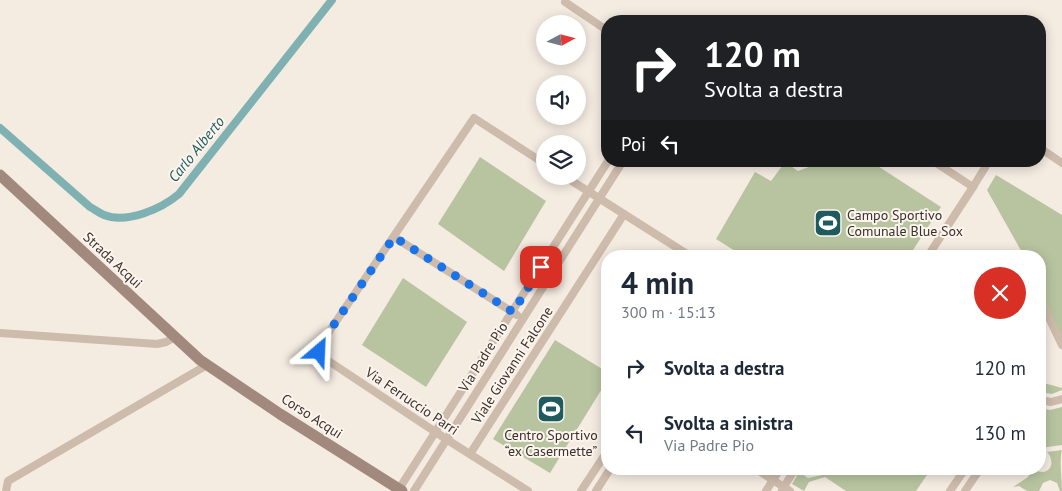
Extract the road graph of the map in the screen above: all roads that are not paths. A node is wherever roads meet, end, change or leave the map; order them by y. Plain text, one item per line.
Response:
1 (565, 2) dead end
2 (601, 26) edge
3 (1046, 152) edge
4 (536, 158) edge
5 (1062, 163) edge
6 (604, 167) edge
7 (620, 167) edge
8 (943, 167) edge
9 (985, 167) edge
10 (0, 175) edge
11 (578, 185) edge
12 (973, 186) junction
13 (588, 192) junction
14 (600, 199) junction
15 (624, 214) junction
16 (394, 237) junction
17 (681, 250) edge
18 (932, 250) edge
19 (513, 312) junction
20 (1046, 312) edge
21 (522, 319) junction
22 (0, 333) edge
23 (175, 337) junction
24 (1062, 345) edge
25 (207, 365) junction
26 (1062, 399) edge
27 (1046, 401) edge
28 (435, 432) junction
29 (446, 439) junction
30 (470, 454) junction
31 (601, 461) edge
32 (606, 475) edge
33 (765, 475) edge
34 (776, 475) edge
35 (792, 475) edge
36 (961, 475) edge
37 (976, 475) edge
38 (773, 480) junction
39 (400, 490) edge
40 (785, 490) edge
41 (6, 491) edge
42 (414, 491) edge
43 (528, 491) edge
44 (581, 491) edge
45 (596, 491) edge
46 (766, 491) edge
47 (950, 491) edge
48 (966, 491) edge

1 - 2 street
3 - 5 street
4 - 16 street, Via Ferruccio Parri
6 - 13 street, Via Padre Pio
7 - 14 street, Via Padre Pio
8 - 12 street
9 - 12 street
10 - 23 street, Strada Acqui
11 - 13 street
12 - 18 street
13 - 14 street
13 - 19 street, Via Padre Pio
14 - 15 street
14 - 21 street, Via Padre Pio
15 - 17 street
15 - 30 street, Viale Giovanni Falcone
16 - 19 street
16 - 28 street, Via Ferruccio Parri
19 - 21 street
19 - 28 street, Via Padre Pio
20 - 24 street
21 - 29 street, Via Padre Pio
22 - 23 street
23 - 25 street, Strada Acqui
25 - 39 street, Corso Acqui
25 - 41 street
26 - 27 street
28 - 29 street, Via Ferruccio Parri
28 - 39 street, Via Padre Pio
29 - 30 street, Via Ferruccio Parri
29 - 42 street, Via Padre Pio
30 - 43 street, Via Ferruccio Parri
31 - 44 street
32 - 45 street
33 - 38 street
34 - 38 street
35 - 40 street
36 - 47 street
37 - 48 street
38 - 40 street
38 - 46 street

